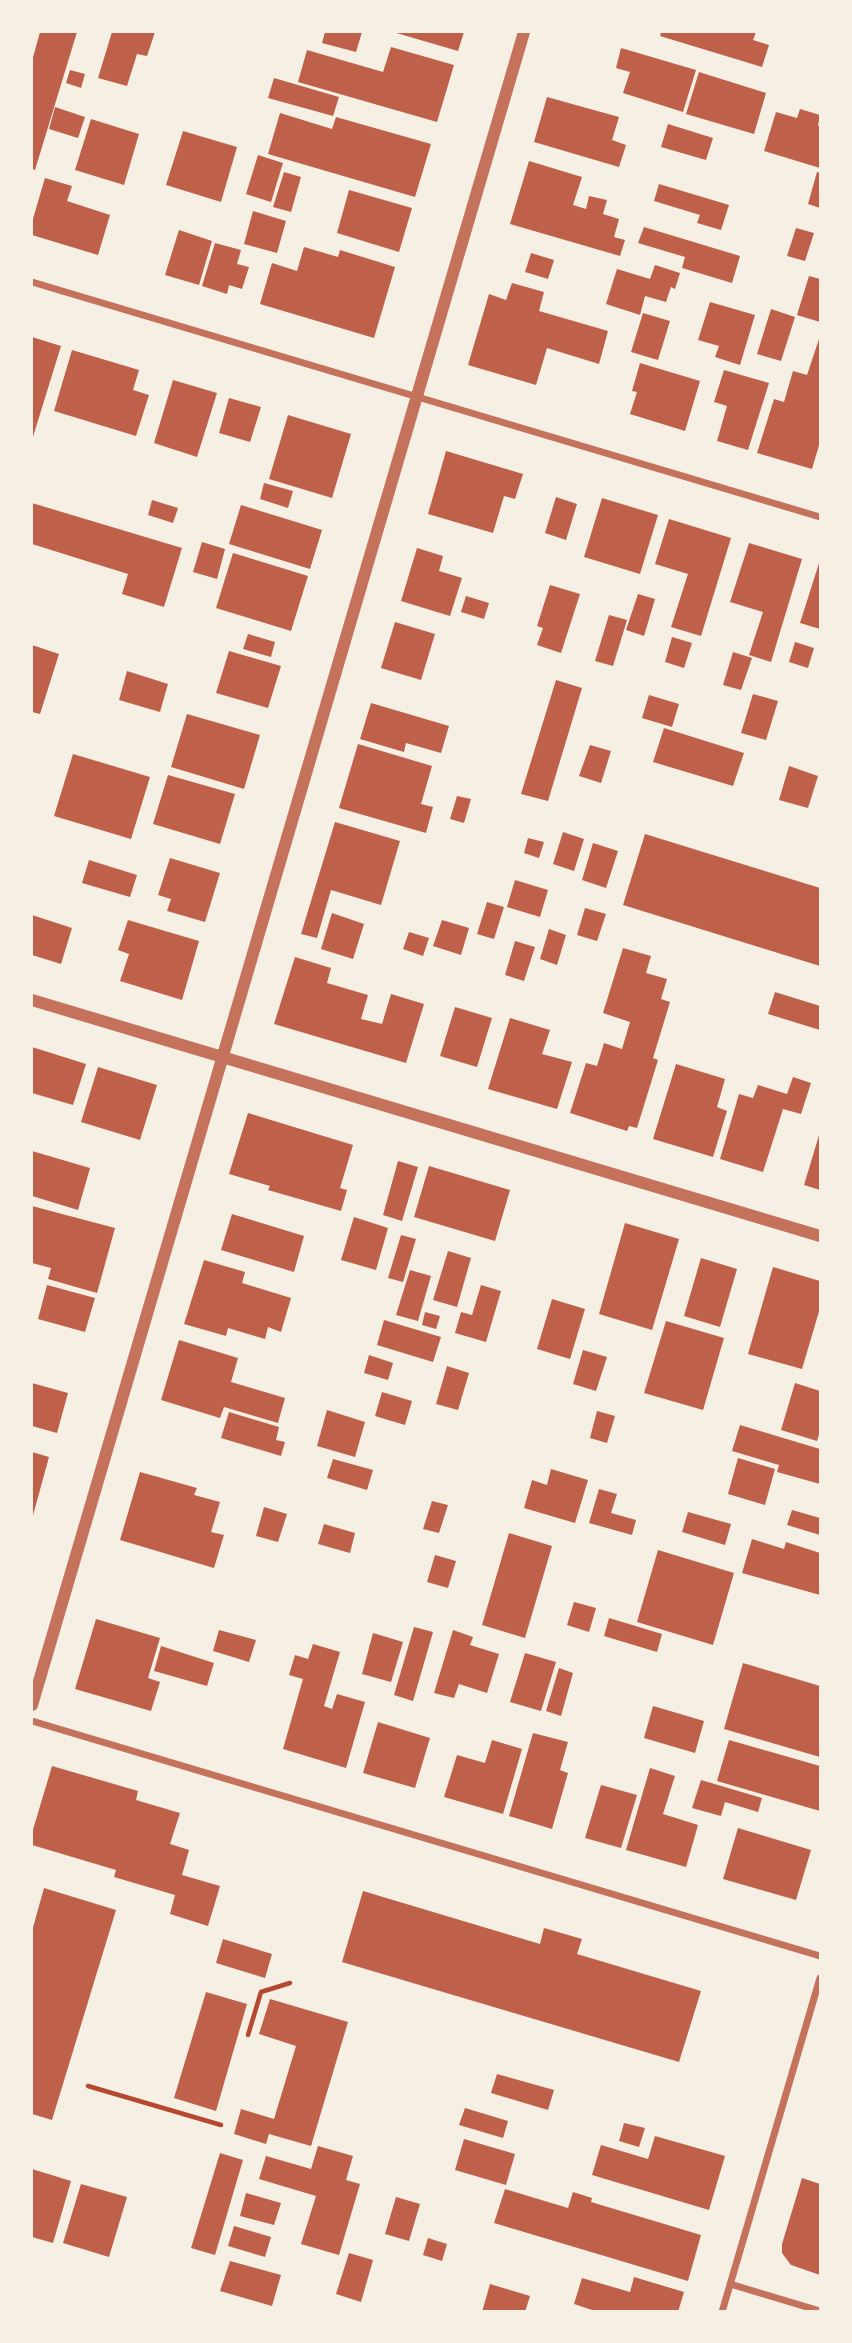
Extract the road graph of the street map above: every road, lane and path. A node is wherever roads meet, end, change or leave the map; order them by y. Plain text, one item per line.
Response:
1 (524, 32) edge
2 (32, 282) edge
3 (416, 396) junction
4 (821, 517) edge
5 (32, 1000) edge
6 (222, 1058) junction
7 (821, 1236) edge
8 (32, 1705) edge
9 (32, 1721) edge
10 (821, 1956) edge
11 (821, 1978) edge
12 (290, 1983) dead end
13 (248, 2035) dead end
14 (88, 2086) dead end
15 (221, 2125) dead end
16 (730, 2284) junction
17 (821, 2311) edge
18 (722, 2312) edge

1 - 3 street
2 - 3 street
3 - 4 street
3 - 6 street
5 - 6 street
6 - 7 street
6 - 8 street
9 - 10 street
11 - 16 street
12 - 13 path
14 - 15 path
16 - 17 street
16 - 18 street

